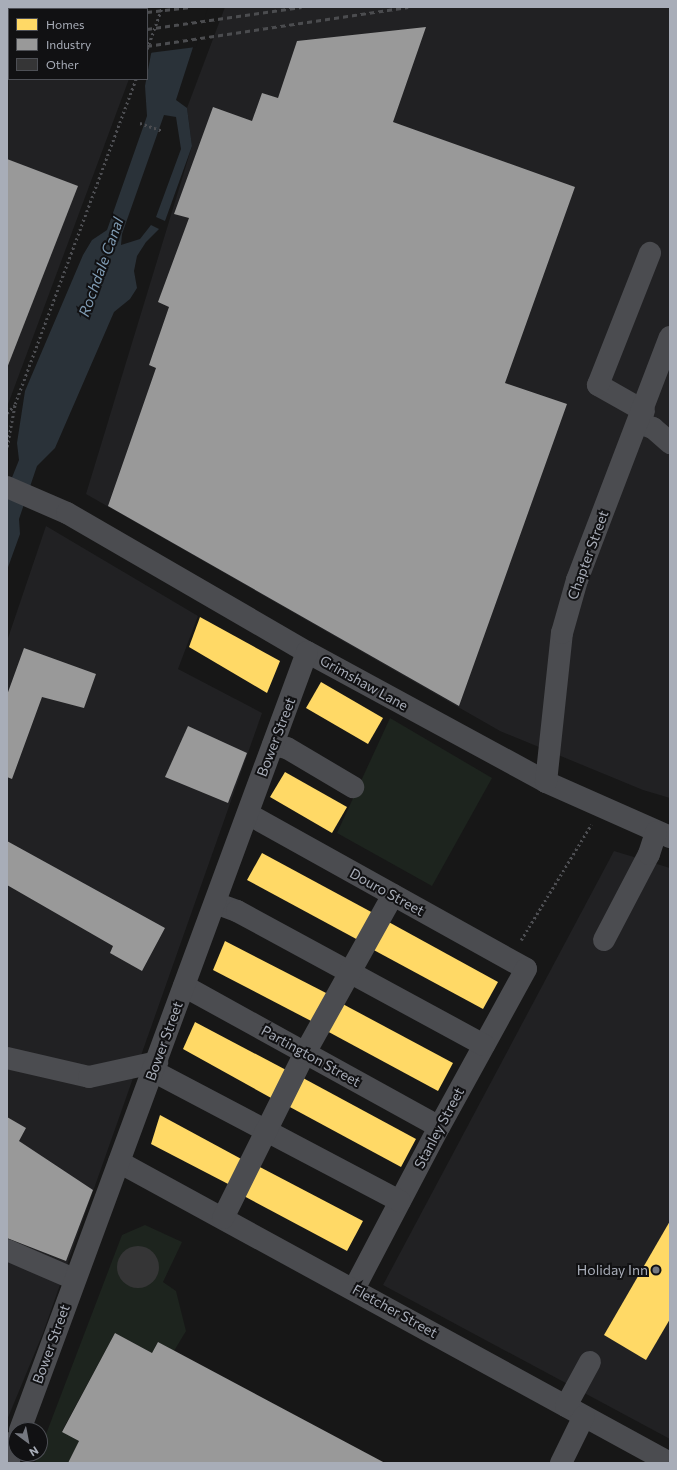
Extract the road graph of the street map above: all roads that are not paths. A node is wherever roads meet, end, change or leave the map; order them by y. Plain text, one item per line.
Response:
1 (650, 253) dead end
2 (670, 337) edge
3 (641, 417) junction
4 (670, 443) edge
5 (7, 487) edge
6 (307, 652) junction
7 (273, 745) junction
8 (546, 782) junction
9 (353, 787) dead end
10 (248, 814) junction
11 (663, 834) edge
12 (393, 895) junction
13 (214, 903) junction
14 (604, 940) dead end
15 (518, 964) joint
16 (349, 972) junction
17 (184, 986) junction
18 (484, 1045) junction
19 (305, 1053) junction
20 (7, 1058) edge
21 (155, 1067) junction
22 (439, 1127) junction
23 (266, 1130) junction
24 (119, 1162) junction
25 (400, 1202) junction
26 (223, 1218) junction
27 (7, 1250) edge
28 (74, 1279) junction
29 (354, 1289) junction
30 (590, 1362) dead end
31 (575, 1411) junction
32 (23, 1422) edge
33 (670, 1462) edge
34 (561, 1463) edge

1 - 3 street
2 - 3 street, Chapter Street
3 - 4 street
3 - 8 street, Chapter Street
5 - 6 street, Grimshaw Lane
6 - 7 street, Bower Street
6 - 8 street, Grimshaw Lane
7 - 9 street
7 - 10 street, Bower Street
8 - 11 street, Grimshaw Lane
10 - 12 street, Douro Street
10 - 13 street, Bower Street
11 - 14 street
12 - 15 street, Douro Street
12 - 16 street
13 - 16 street
13 - 17 street, Bower Street
15 - 18 street, Stanley Street
16 - 18 street
16 - 19 street
17 - 19 street, Partington Street
17 - 21 street, Bower Street
18 - 22 street, Stanley Street
19 - 22 street, Partington Street
19 - 23 street
20 - 21 street
21 - 23 street
21 - 24 street, Bower Street
22 - 25 street, Stanley Street
23 - 25 street
23 - 26 street
24 - 26 street, Fletcher Street
24 - 28 street, Bower Street
25 - 29 street, Stanley Street
26 - 29 street, Fletcher Street
27 - 28 street
28 - 32 street, Bower Street
29 - 31 street, Fletcher Street
30 - 31 street
31 - 33 street, Fletcher Street
31 - 34 street

